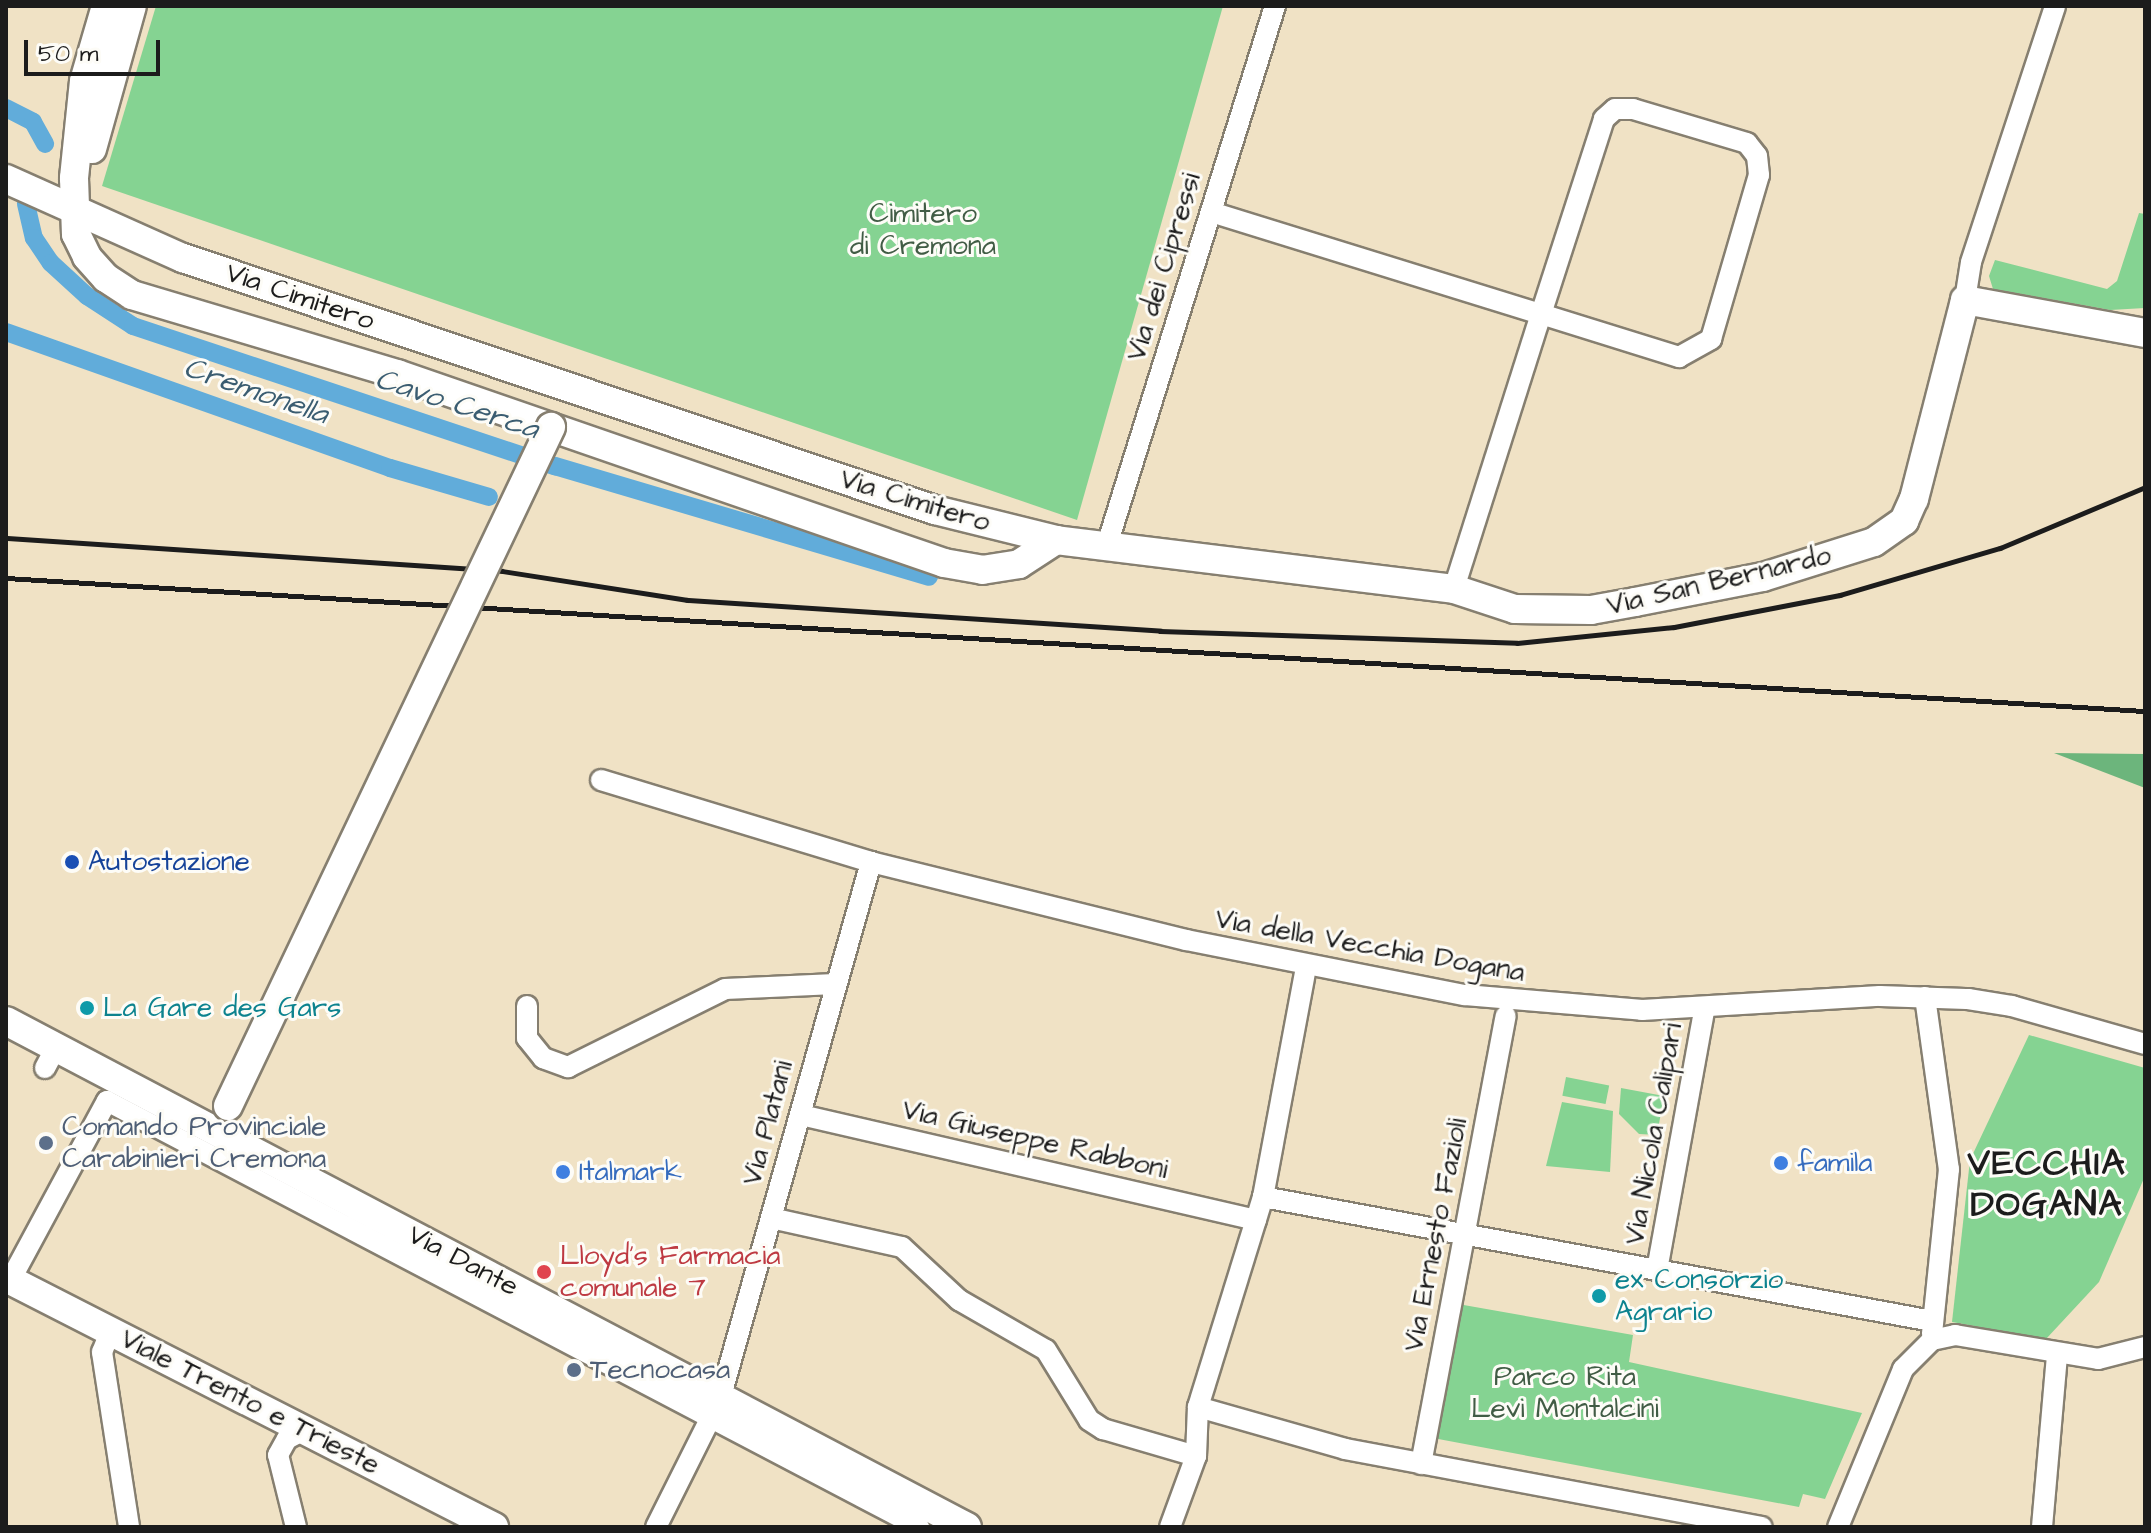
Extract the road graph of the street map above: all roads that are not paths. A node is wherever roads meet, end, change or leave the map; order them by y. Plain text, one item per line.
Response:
1 (106, 6) edge
2 (132, 6) edge
3 (1275, 6) edge
4 (2055, 6) edge
5 (6, 179) edge
6 (74, 207) junction
7 (1211, 212) junction
8 (1965, 300) junction
9 (1541, 314) junction
10 (2141, 330) edge
11 (551, 427) junction
12 (1056, 540) junction
13 (1107, 545) junction
14 (1454, 589) junction
15 (601, 780) dead end
16 (871, 862) junction
17 (1306, 967) junction
18 (835, 984) junction
19 (1925, 997) junction
20 (527, 1006) dead end
21 (1705, 1007) junction
22 (1506, 1016) dead end
23 (6, 1021) edge
24 (2145, 1044) edge
25 (137, 1090) junction
26 (107, 1101) junction
27 (801, 1115) junction
28 (211, 1143) junction
29 (1263, 1197) junction
30 (771, 1218) junction
31 (1256, 1220) junction
32 (1465, 1235) junction
33 (1657, 1270) junction
34 (9, 1278) edge
35 (111, 1330) junction
36 (1932, 1330) junction
37 (2145, 1347) edge
38 (2057, 1354) junction
39 (1198, 1407) junction
40 (715, 1409) junction
41 (306, 1429) junction
42 (1196, 1456) junction
43 (1421, 1464) junction
44 (129, 1527) edge
45 (296, 1527) edge
46 (494, 1527) edge
47 (656, 1527) edge
48 (919, 1527) edge
49 (964, 1527) edge
50 (1170, 1527) edge
51 (1762, 1527) edge
52 (1838, 1527) edge
53 (2042, 1527) edge

1 - 6 street
2 - 6 street
3 - 7 street, Via dei Cipressi
4 - 8 street
5 - 6 street
6 - 11 street, Via Cimitero
6 - 12 street, Via Cimitero
7 - 9 street
7 - 13 street, Via dei Cipressi
8 - 10 street
8 - 14 street, Via San Bernardo
9 - 9 street
9 - 14 street
11 - 12 street, Via Cimitero
11 - 28 street, bridge
12 - 13 street, Via Cimitero
13 - 14 street, Via San Bernardo
15 - 16 street, Via della Vecchia Dogana
16 - 17 street, Via della Vecchia Dogana
16 - 18 street, Via Platani
17 - 21 street, Via della Vecchia Dogana
17 - 29 street
18 - 20 street
18 - 27 street, Via Platani
19 - 21 street, Via della Vecchia Dogana
19 - 24 street, Via della Vecchia Dogana
19 - 36 street
21 - 33 street, Via Nicola Calipari
22 - 32 street, Via Ernesto Fazioli
23 - 25 street, Via Dante
25 - 26 street
25 - 28 street, Via Dante
26 - 28 street, Via Dante
26 - 34 street
27 - 30 street, Via Platani
27 - 31 street, Via Giuseppe Rabboni
28 - 40 street, Via Dante
29 - 31 street
29 - 32 street
30 - 40 street, Via Platani
30 - 42 street
31 - 39 street
32 - 33 street
32 - 43 street, Via Ernesto Fazioli
33 - 36 street
34 - 35 street, Viale Trento e Trieste
35 - 41 street, Viale Trento e Trieste
35 - 44 street
36 - 38 street
36 - 52 street
37 - 38 street
38 - 53 street
39 - 42 street
39 - 43 street
40 - 47 street, Via Platani
40 - 48 street, Via Dante
40 - 49 street, Via Dante
41 - 45 street
41 - 46 street, Viale Trento e Trieste
42 - 50 street
43 - 51 street

